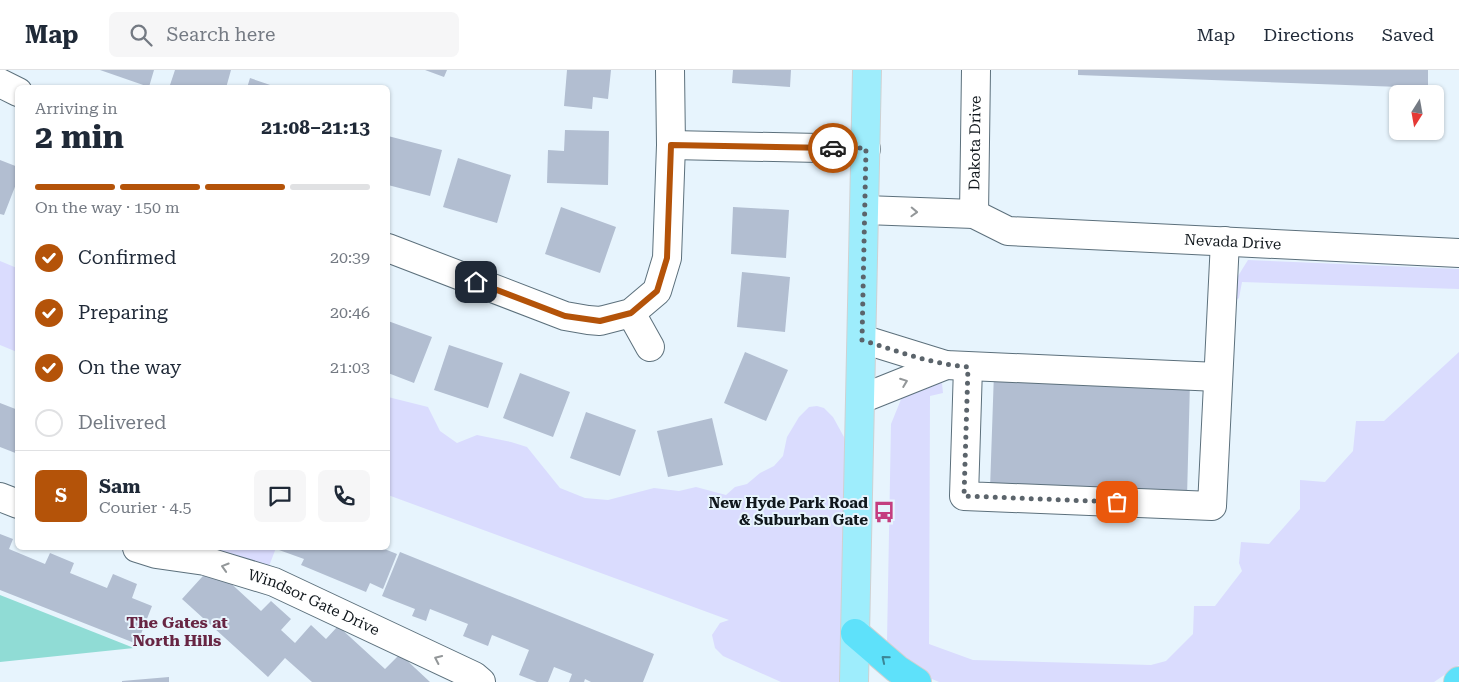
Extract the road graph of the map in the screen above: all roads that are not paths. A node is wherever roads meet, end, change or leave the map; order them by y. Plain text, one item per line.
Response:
1 (670, 70) edge
2 (867, 70) edge
3 (976, 70) edge
4 (0, 83) edge
5 (15, 90) edge
6 (671, 145) junction
7 (866, 148) junction
8 (865, 210) junction
9 (974, 214) junction
10 (1225, 241) junction
11 (390, 249) edge
12 (1459, 252) edge
13 (631, 313) junction
14 (862, 340) junction
15 (650, 347) dead end
16 (957, 366) junction
17 (1218, 377) junction
18 (861, 399) junction
19 (0, 497) edge
20 (15, 503) edge
21 (143, 550) edge
22 (855, 633) junction
23 (481, 682) edge
24 (854, 682) edge
25 (916, 682) edge

1 - 6 street
2 - 7 main road
3 - 9 street, Dakota Drive
4 - 5 street
6 - 7 street
6 - 13 street
7 - 8 main road
8 -> 9 street
8 - 14 main road
9 - 10 street, Nevada Drive
10 - 12 street, Nevada Drive
10 - 17 street
11 - 13 street
13 - 15 street
14 - 16 street
14 - 18 main road
16 - 17 street
16 - 17 street
18 -> 16 street
18 - 22 main road
19 - 20 street
23 -> 21 street, Windsor Gate Drive
22 - 24 main road
25 -> 22 highway

